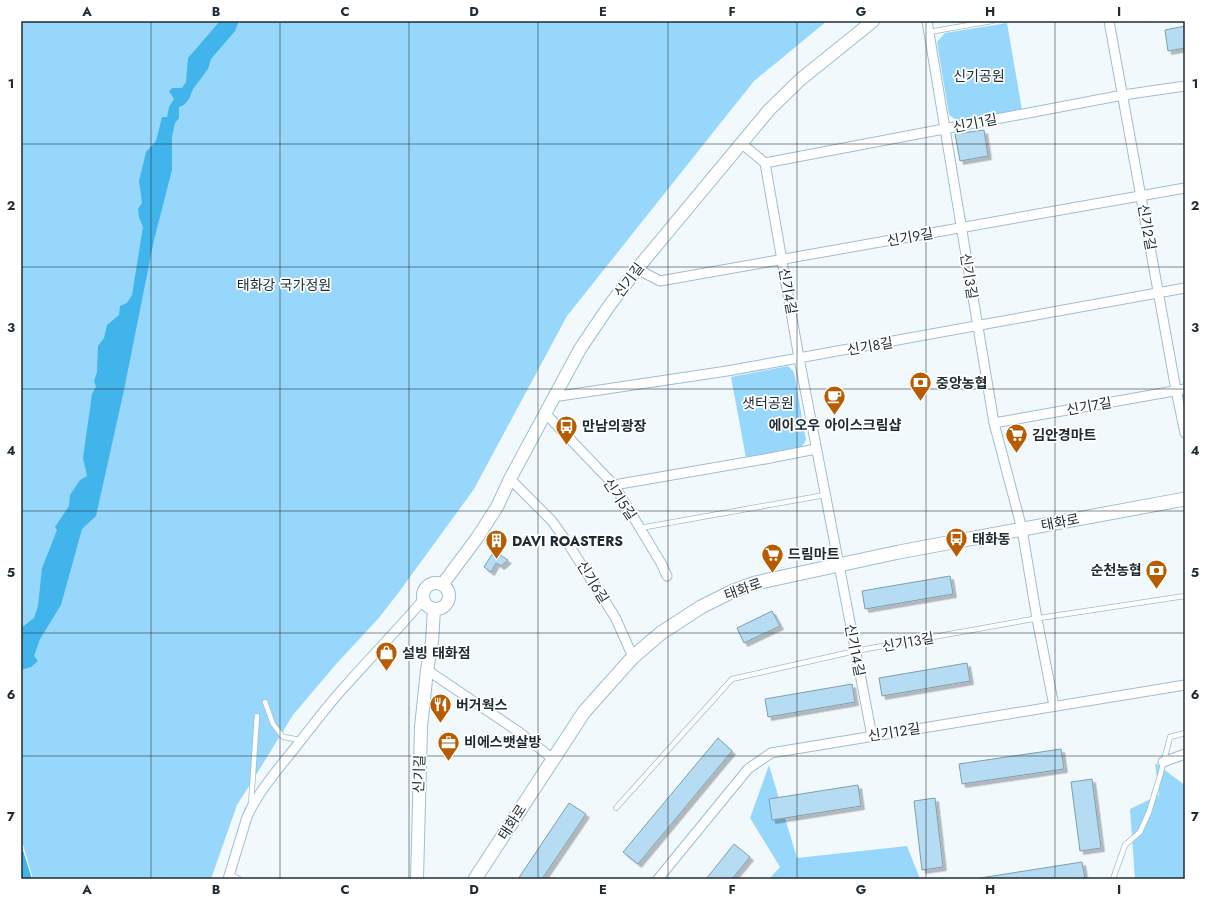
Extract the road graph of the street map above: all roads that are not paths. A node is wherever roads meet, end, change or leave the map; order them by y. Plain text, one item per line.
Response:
1 (873, 21) edge
2 (927, 21) edge
3 (992, 21) edge
4 (1109, 21) edge
5 (929, 32) junction
6 (1185, 86) edge
7 (1123, 95) junction
8 (945, 129) junction
9 (741, 143) junction
10 (765, 163) junction
11 (1185, 188) edge
12 (1141, 196) junction
13 (961, 228) junction
14 (782, 259) junction
15 (637, 269) junction
16 (1185, 288) edge
17 (1158, 293) junction
18 (978, 326) junction
19 (799, 358) junction
20 (1181, 390) edge
21 (553, 397) junction
22 (545, 413) junction
23 (994, 423) junction
24 (1185, 433) edge
25 (816, 449) junction
26 (510, 478) junction
27 (614, 485) junction
28 (825, 495) junction
29 (1185, 499) edge
30 (640, 528) junction
31 (1022, 529) junction
32 (839, 565) junction
33 (667, 576) dead end
34 (442, 585) junction
35 (1185, 596) edge
36 (424, 599) junction
37 (434, 609) junction
38 (1037, 619) junction
39 (855, 651) junction
40 (633, 657) junction
41 (427, 670) junction
42 (1185, 684) edge
43 (265, 702) dead end
44 (1054, 706) junction
45 (256, 716) dead end
46 (1185, 733) edge
47 (872, 736) junction
48 (301, 740) junction
49 (1185, 754) edge
50 (553, 759) junction
51 (1163, 762) junction
52 (251, 808) junction
53 (616, 808) dead end
54 (228, 877) edge
55 (239, 879) edge
56 (417, 879) edge
57 (475, 879) edge
58 (658, 879) edge
59 (1113, 879) edge

1 - 9 street, 신기길
2 - 5 street, 신기3길
3 - 5 lane
4 - 7 street, 신기2길
5 - 8 street, 신기3길
6 - 7 street, 신기1길
7 - 8 street, 신기1길
7 - 12 street, 신기2길
8 - 10 street, 신기1길
8 - 13 street, 신기3길
9 - 10 street
9 - 15 street, 신기길
10 - 14 street, 신기4길
11 - 12 street, 신기9길
12 - 13 street, 신기9길
12 - 17 street, 신기2길
13 - 14 street, 신기9길
13 - 18 street, 신기3길
14 - 15 street, 신기9길
14 - 19 street, 신기4길
15 - 21 street, 신기길
16 - 17 street, 신기8길
17 - 18 street, 신기8길
17 - 20 street, 신기2길
18 - 19 street, 신기8길
18 - 23 street, 신기3길
19 - 21 street, 신기8길
19 - 25 street, 신기4길
20 - 23 street, 신기7길
20 - 24 street, 신기2길
21 - 22 street, 신기길
22 - 26 street, 신기길
22 - 27 street, 신기5길
23 - 31 street, 신기3길
25 - 27 street
25 - 28 street, 신기4길
26 - 34 street, 신기길
26 - 40 street, 신기6길
27 - 30 street, 신기5길
28 - 30 lane
28 - 32 street, 신기4길
29 - 31 main road, 태화로
30 - 33 street, 신기5길
31 - 32 main road, 태화로
31 - 38 street, 신기3길
32 - 39 street, 신기14길
32 - 40 main road, 태화로
34 - 36 street
34 - 37 street
35 - 38 lane, 신기13길
36 - 37 street
36 - 48 street
37 - 41 street, 신기길
38 - 39 lane, 신기13길
38 - 44 street, 신기3길
39 - 47 street, 신기14길
39 - 53 lane, 신기13길
40 - 50 main road, 태화로
41 - 50 street
41 - 56 street, 신기길
42 - 44 street, 신기12길
43 - 48 lane
44 - 47 street, 신기12길
45 - 52 lane
46 - 51 lane
47 - 58 street, 신기12길
48 - 52 street
49 - 51 street
50 - 57 main road, 태화로
51 - 59 lane
52 - 54 street
54 - 55 lane

